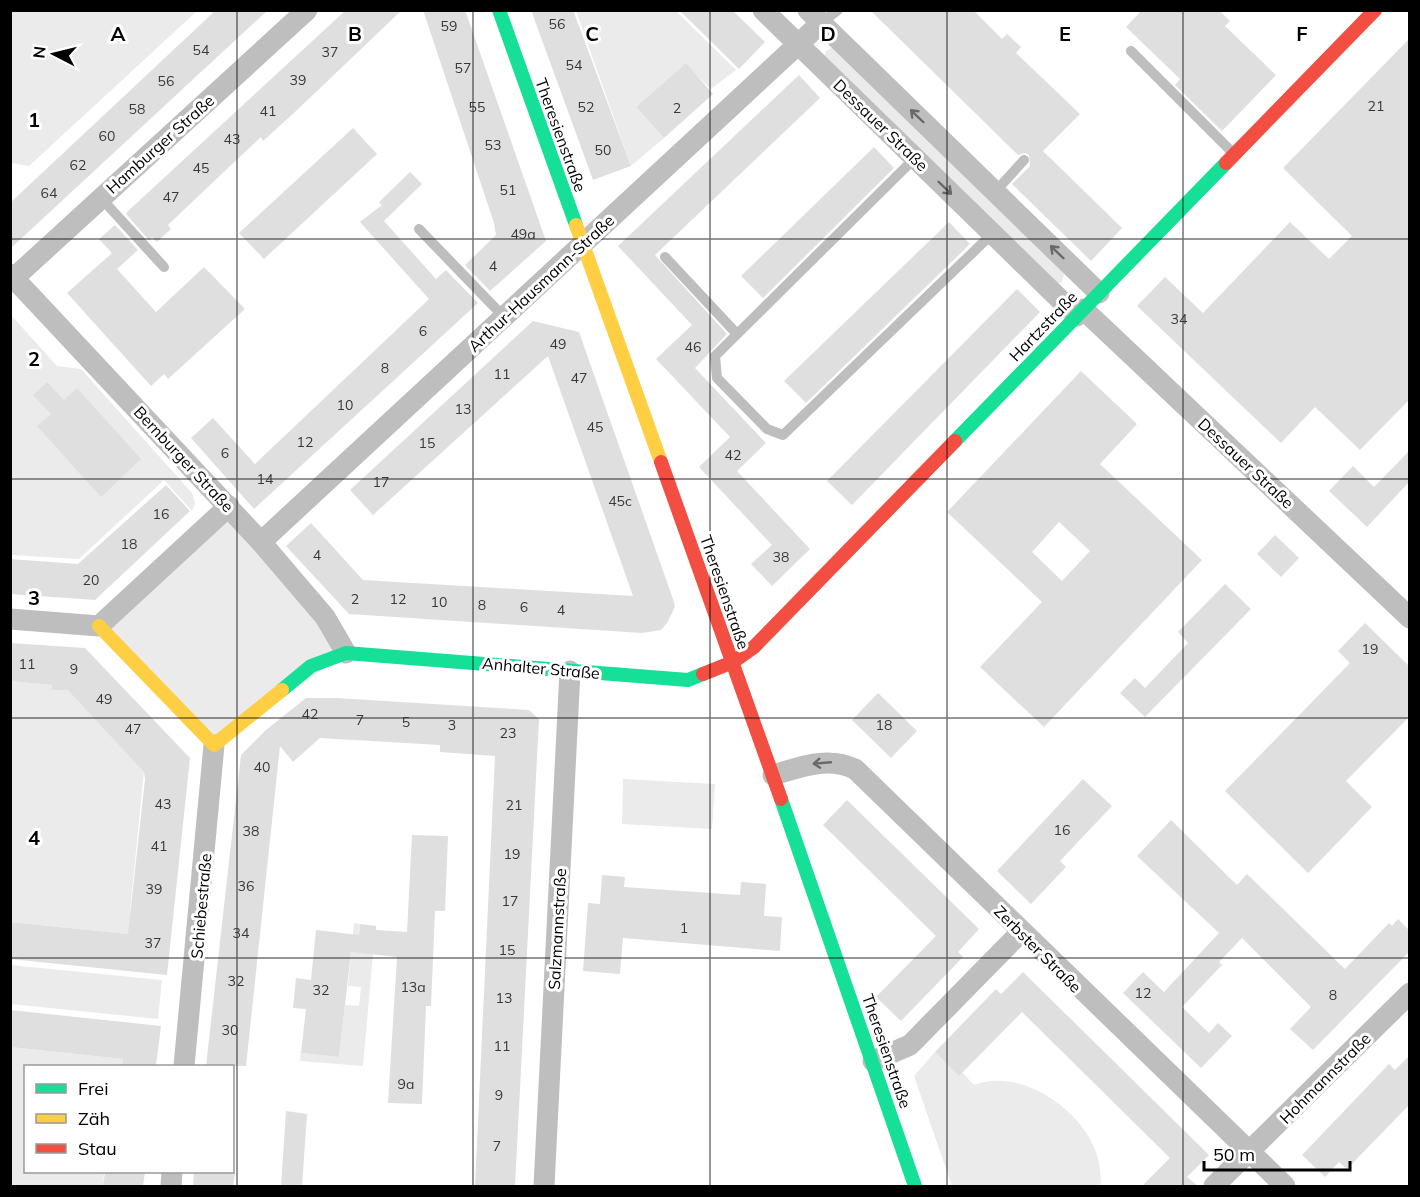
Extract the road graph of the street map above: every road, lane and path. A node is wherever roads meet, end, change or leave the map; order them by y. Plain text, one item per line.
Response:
1 (307, 10) edge
2 (499, 10) edge
3 (763, 10) edge
4 (1375, 10) edge
5 (822, 15) edge
6 (799, 45) junction
7 (1131, 51) dead end
8 (1235, 154) junction
9 (915, 158) junction
10 (1024, 160) dead end
11 (995, 192) junction
12 (101, 198) junction
13 (418, 229) dead end
14 (992, 234) junction
15 (582, 244) junction
16 (665, 257) dead end
17 (164, 267) dead end
18 (12, 277) edge
19 (1098, 294) junction
20 (1080, 312) junction
21 (504, 317) junction
22 (737, 334) junction
23 (229, 506) junction
24 (261, 542) junction
25 (1410, 618) edge
26 (10, 620) edge
27 (99, 626) junction
28 (346, 653) junction
29 (733, 662) junction
30 (570, 671) junction
31 (214, 745) junction
32 (773, 775) junction
33 (1021, 932) junction
34 (1410, 993) edge
35 (873, 1061) junction
36 (184, 1065) edge
37 (1250, 1152) junction
38 (544, 1186) edge
39 (915, 1186) edge
40 (1214, 1186) edge
41 (1285, 1186) edge

1 - 12 street, Hamburger Straße
2 - 15 street, Theresienstraße
3 - 6 street, Dessauer Straße
4 - 8 street, Hartzstraße
5 - 6 street, Arthur-Hausmann-Straße
11 -> 5 street, Dessauer Straße
6 - 9 street, Dessauer Straße
6 - 15 street, Arthur-Hausmann-Straße
7 - 8 lane
8 - 19 street, Hartzstraße
9 -> 14 street, Dessauer Straße
9 - 22 lane
10 - 11 lane
19 -> 11 street, Dessauer Straße
12 - 17 lane
12 - 18 street, Hamburger Straße
13 - 21 lane
14 - 20 street, Dessauer Straße
14 - 22 lane
15 - 21 street, Arthur-Hausmann-Straße
15 - 29 street, Theresienstraße
16 - 22 lane
18 - 23 street, Bernburger Straße
19 - 20 street, Hartzstraße
20 - 25 street, Dessauer Straße
20 - 29 street, Hartzstraße
21 - 24 street, Arthur-Hausmann-Straße
23 - 24 street, Bernburger Straße
23 - 27 street
24 - 28 street, Bernburger Straße
26 - 27 street
27 - 31 street
28 - 30 street, Anhalter Straße
28 - 31 street
29 - 30 street, Anhalter Straße
29 - 32 street, Theresienstraße
30 - 38 street, Salzmannstraße
31 - 36 street, Schiebestraße
33 -> 32 street, Zerbster Straße
32 - 35 street, Theresienstraße
33 - 35 street
33 - 37 street, Zerbster Straße
34 - 37 street, Hohmannstraße
35 - 39 street, Theresienstraße
37 - 40 street, Hohmannstraße
37 - 41 street, Zerbster Straße

